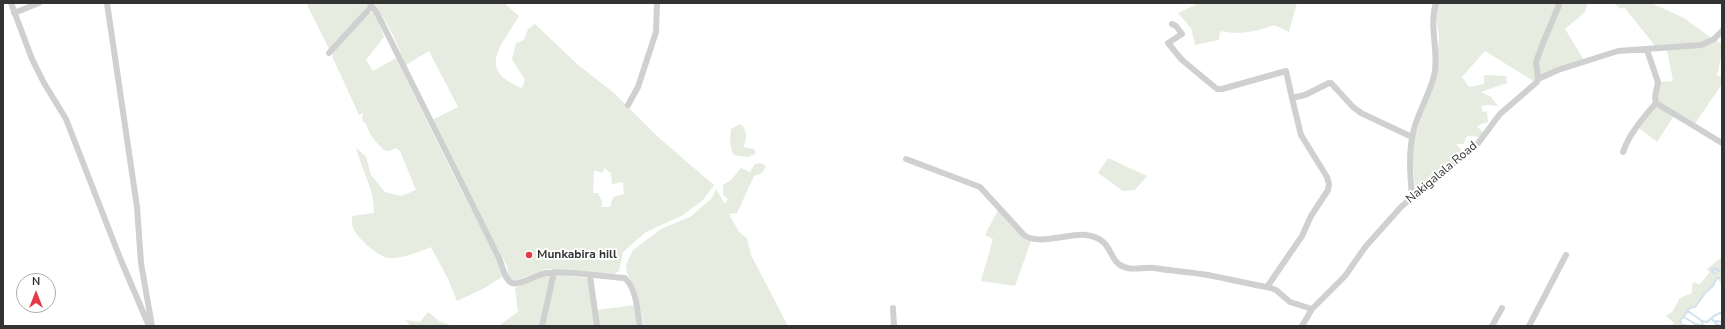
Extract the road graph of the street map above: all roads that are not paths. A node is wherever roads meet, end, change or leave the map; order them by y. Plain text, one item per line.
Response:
1 (11, 3) edge
2 (39, 3) edge
3 (107, 3) edge
4 (657, 3) edge
5 (1436, 3) edge
6 (1558, 3) edge
7 (371, 5) edge
8 (14, 13) junction
9 (1172, 24) dead end
10 (1722, 31) edge
11 (1647, 50) junction
12 (329, 53) dead end
13 (1538, 79) junction
14 (1292, 98) junction
15 (1656, 103) junction
16 (628, 105) dead end
17 (1412, 137) junction
18 (1722, 143) edge
19 (1623, 152) dead end
20 (906, 159) dead end
21 (1412, 196) junction
22 (1566, 255) dead end
23 (554, 272) junction
24 (590, 276) junction
25 (1267, 287) junction
26 (893, 308) dead end
27 (1502, 308) dead end
28 (1312, 309) junction
29 (149, 326) edge
30 (152, 326) edge
31 (542, 326) edge
32 (597, 326) edge
33 (640, 326) edge
34 (894, 326) edge
35 (1302, 326) edge
36 (1492, 326) edge
37 (1529, 326) edge

1 - 8 street
2 - 8 street
3 - 30 street
4 - 16 street
5 - 17 street
6 - 13 street
7 - 12 street
7 - 23 street
8 - 29 street
9 - 14 street
10 - 11 street, Nakigalala Road
11 - 13 street, Nakigalala Road
11 - 15 street
13 - 21 street, Nakigalala Road
14 - 17 street
14 - 25 street
15 - 18 street
15 - 19 street
17 - 21 street
20 - 25 street
21 - 28 street, Nakigalala Road
22 - 37 street
23 - 24 street
23 - 31 street
24 - 32 street
24 - 33 street
25 - 28 street
26 - 34 street
27 - 36 street
28 - 35 street, Nakigalala Road

